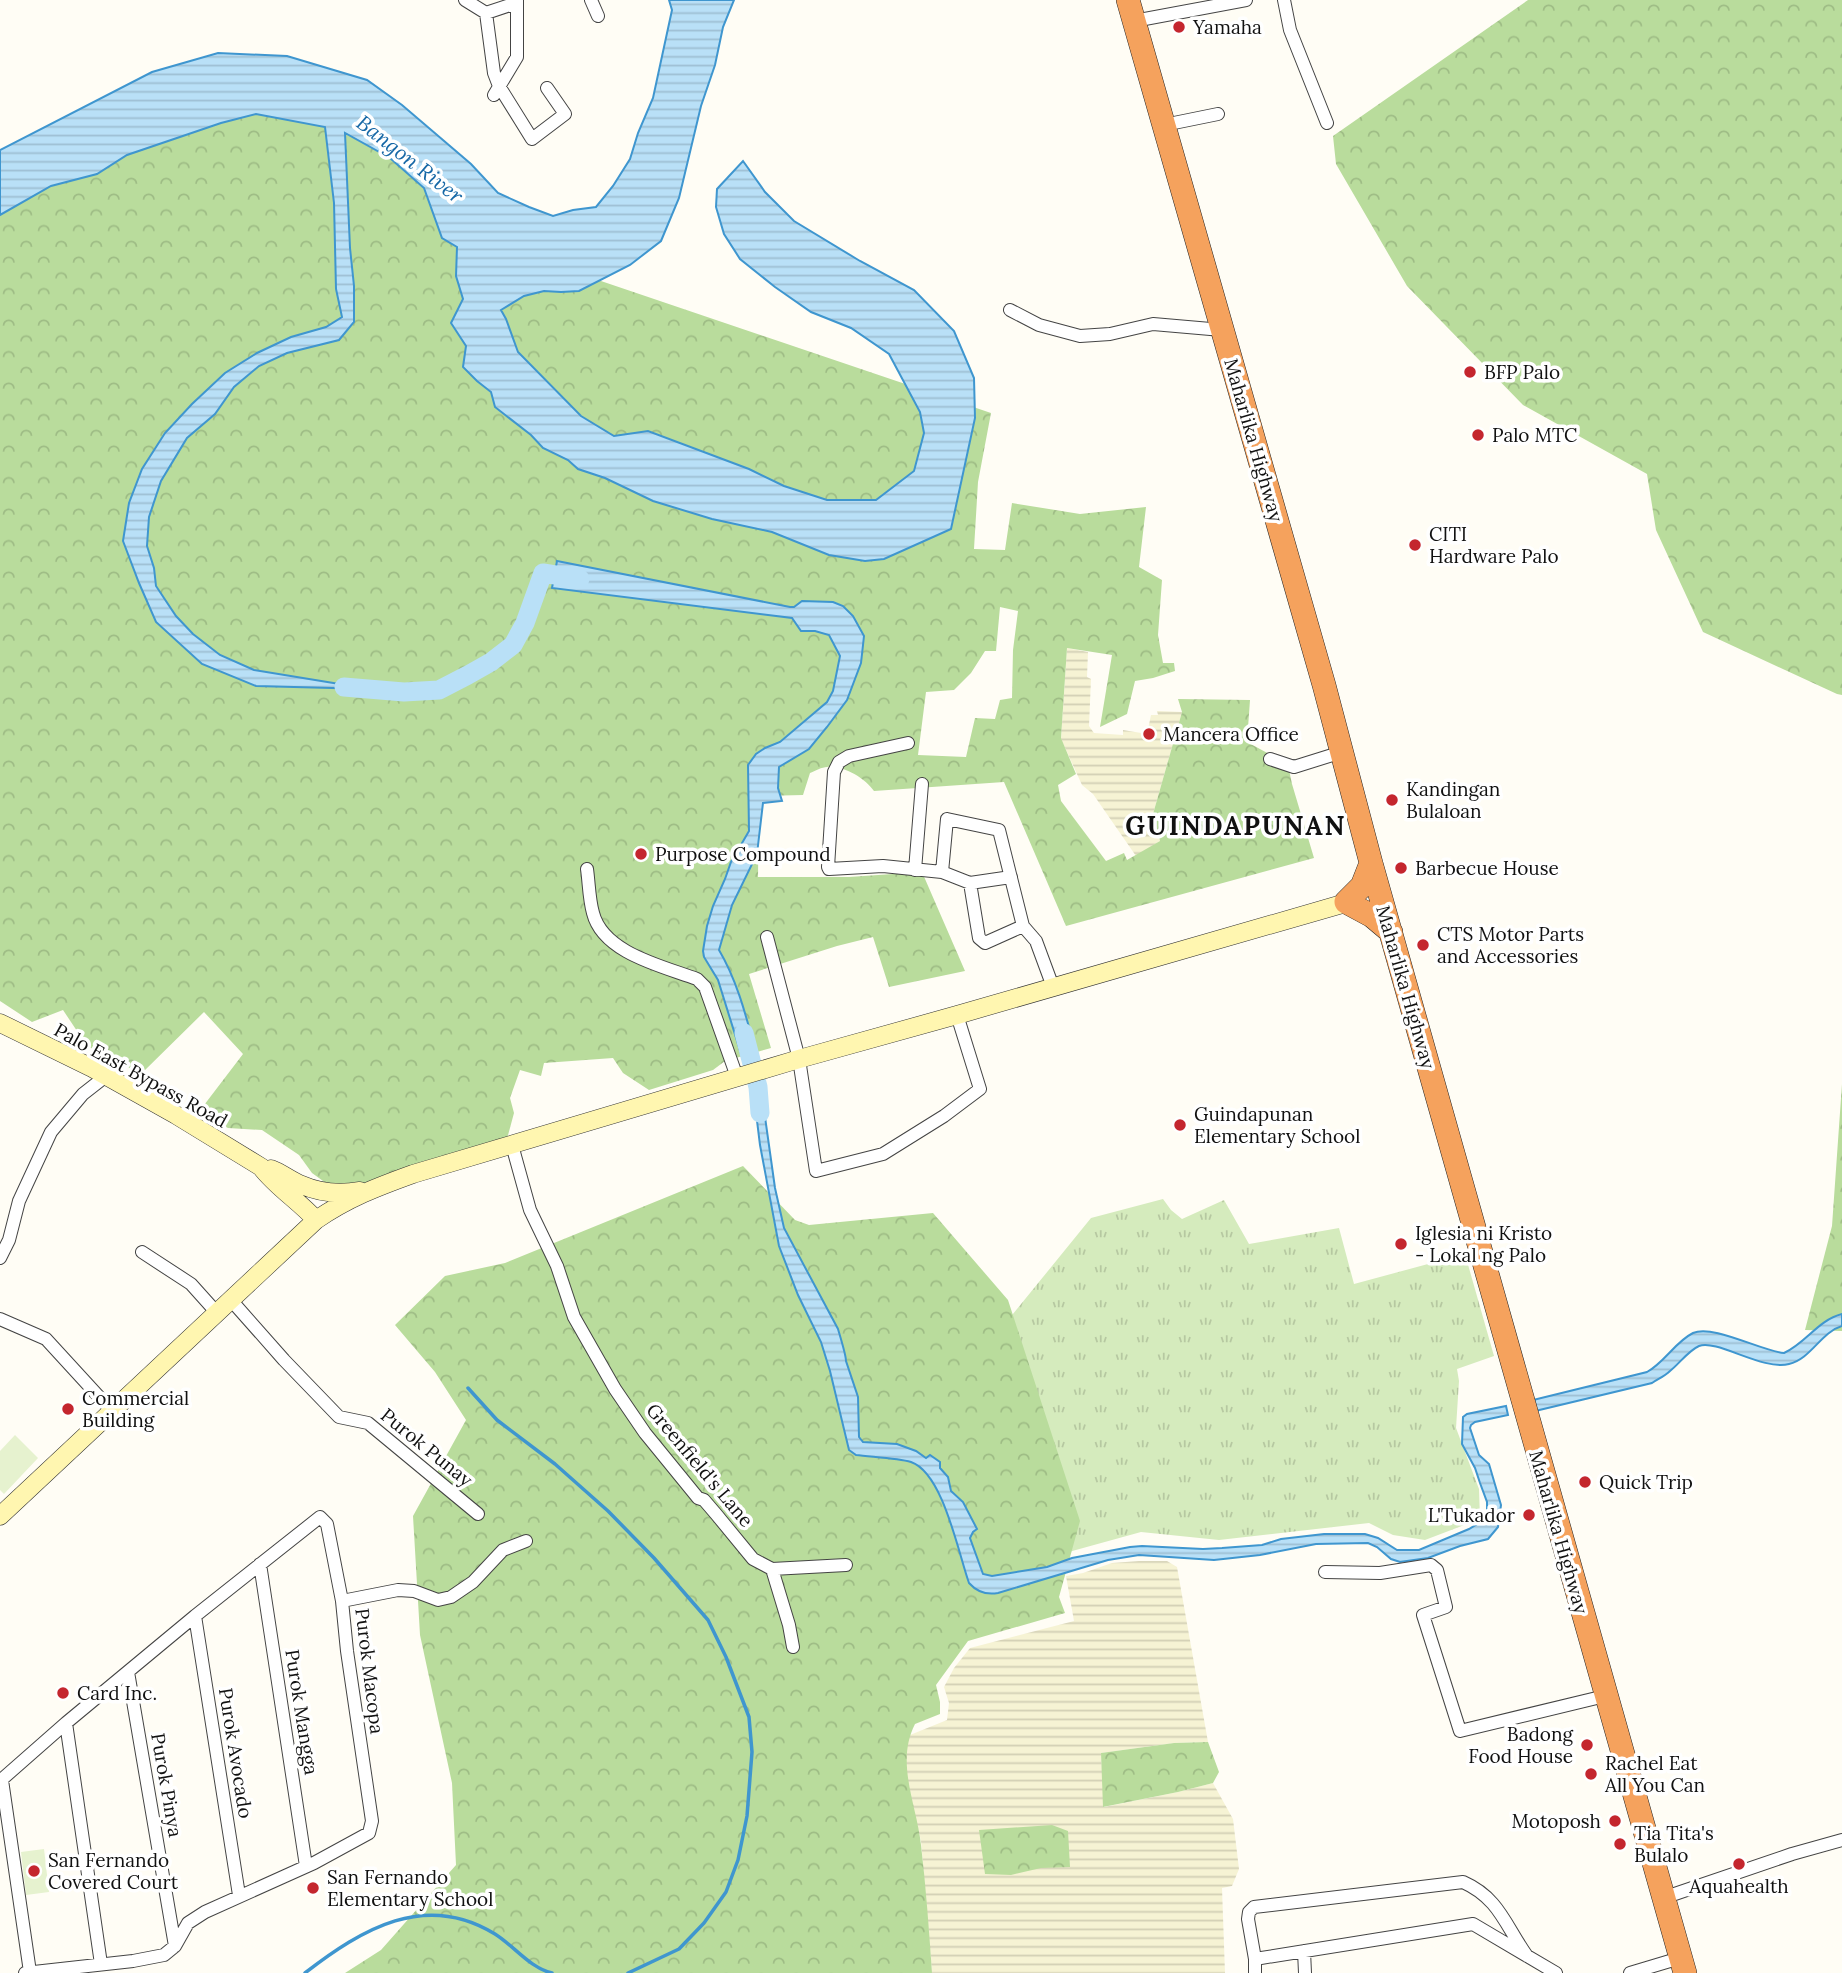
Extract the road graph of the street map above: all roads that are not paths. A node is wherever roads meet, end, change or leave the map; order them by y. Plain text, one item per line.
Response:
1 (465, 0) edge
2 (591, 0) edge
3 (1246, 0) edge
4 (1284, 0) edge
5 (516, 2) edge
6 (1131, 10) edge
7 (486, 13) junction
8 (598, 16) dead end
9 (547, 88) dead end
10 (497, 91) junction
11 (1218, 114) dead end
12 (1327, 123) dead end
13 (1164, 124) junction
14 (1010, 310) dead end
15 (1222, 330) junction
16 (908, 743) dead end
17 (1342, 752) junction
18 (1270, 758) dead end
19 (922, 784) dead end
20 (1371, 863) junction
21 (587, 869) dead end
22 (915, 870) junction
23 (942, 872) junction
24 (1011, 877) junction
25 (970, 883) junction
26 (1380, 893) junction
27 (1346, 902) junction
28 (1023, 926) junction
29 (1391, 932) junction
30 (766, 937) dead end
31 (1053, 987) junction
32 (957, 1015) junction
33 (0, 1023) edge
34 (799, 1059) junction
35 (106, 1076) junction
36 (740, 1076) junction
37 (512, 1145) junction
38 (261, 1167) junction
39 (371, 1189) junction
40 (319, 1191) junction
41 (333, 1208) junction
42 (316, 1220) junction
43 (142, 1252) dead end
44 (0, 1258) edge
45 (231, 1300) junction
46 (218, 1313) junction
47 (0, 1319) edge
48 (112, 1410) junction
49 (3, 1508) edge
50 (478, 1514) dead end
51 (526, 1541) dead end
52 (260, 1564) junction
53 (846, 1565) dead end
54 (772, 1569) junction
55 (1325, 1572) dead end
56 (342, 1601) junction
57 (195, 1616) junction
58 (793, 1647) dead end
59 (128, 1672) junction
60 (1605, 1696) junction
61 (66, 1723) junction
62 (1, 1781) edge
63 (1842, 1840) edge
64 (306, 1866) junction
65 (239, 1895) junction
66 (1664, 1898) junction
67 (175, 1946) junction
68 (1304, 1951) junction
69 (1527, 1955) junction
70 (1255, 1959) junction
71 (101, 1964) junction
72 (1682, 1965) edge
73 (27, 1973) edge
74 (1255, 1973) edge
75 (1305, 1973) edge
76 (1556, 1973) edge
77 (1630, 1973) edge

1 - 7 street
2 - 8 street
3 - 6 street
4 - 12 street
5 - 7 street
5 - 10 street
6 - 13 highway, Maharlika Highway
7 - 10 street
9 - 10 street
11 - 13 street
13 - 15 highway, Maharlika Highway
14 - 15 street
15 - 17 highway, Maharlika Highway
16 - 22 street
17 - 18 street
17 - 20 highway, Maharlika Highway
19 - 22 street
20 - 26 highway, Maharlika Highway
20 - 27 highway
21 - 36 street
22 - 23 street
23 - 24 street
23 - 25 street
24 - 25 street
24 - 28 street
25 - 28 street
26 - 27 main road
26 - 29 highway, Maharlika Highway
27 - 29 highway
27 - 31 main road
28 - 31 street
29 - 60 highway, Maharlika Highway
30 - 34 street
31 - 32 main road
32 - 34 main road
32 - 34 street
33 - 35 main road, Palo East Bypass Road
34 - 36 main road
35 - 38 main road, Palo East Bypass Road
35 - 44 street
36 - 37 main road
37 - 39 main road
37 - 54 street, Greenfield's Lane
38 - 40 main road, Palo East Bypass Road
38 - 42 main road, Palo East Bypass Road
39 - 40 main road, Palo East Bypass Road
39 - 41 main road
40 - 41 main road, Palo East Bypass Road
41 - 42 main road
42 - 45 main road
43 - 46 street
45 - 46 main road
45 - 50 street, Purok Punay
46 - 48 main road
47 - 48 street
48 - 49 main road
51 - 56 street
52 - 56 street, Purok Macopa
52 - 57 street
52 - 64 street, Purok Mangga
53 - 54 street
54 - 58 street
55 - 60 street
56 - 64 street, Purok Macopa
57 - 59 street
57 - 65 street, Purok Avocado
59 - 61 street
59 - 67 street, Purok Pinya
60 - 66 highway, Maharlika Highway
61 - 62 street
61 - 71 street
62 - 73 street
63 - 66 street
64 - 65 street
65 - 67 street
66 - 72 highway, Maharlika Highway
67 - 71 street
68 - 69 street
68 - 70 street
68 - 75 street
69 - 70 street
69 - 76 street
70 - 74 street
71 - 73 street
72 - 77 street

